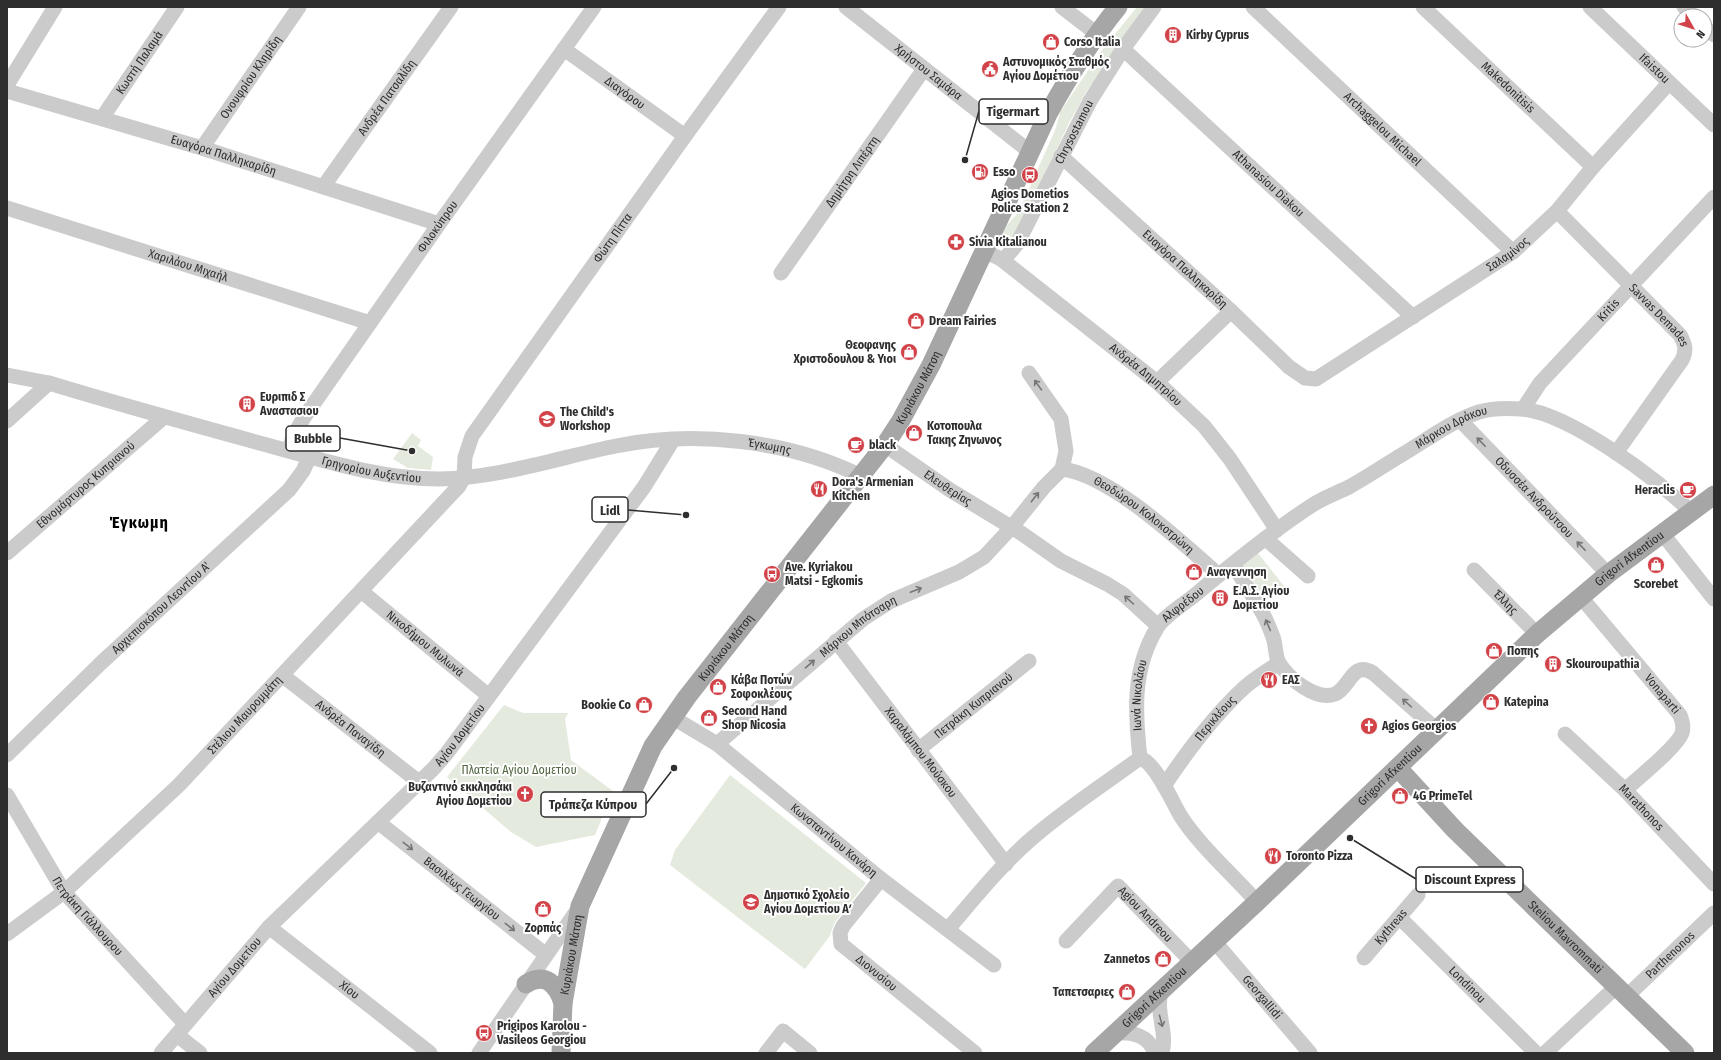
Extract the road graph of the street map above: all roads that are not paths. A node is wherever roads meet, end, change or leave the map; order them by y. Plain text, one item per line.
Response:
1 (54, 7) edge
2 (177, 7) edge
3 (299, 7) edge
4 (451, 7) edge
5 (594, 7) edge
6 (779, 7) edge
7 (846, 7) edge
8 (1062, 7) edge
9 (1118, 7) edge
10 (1154, 7) edge
11 (1253, 7) edge
12 (1422, 7) edge
13 (1595, 8) edge
14 (1097, 34) junction
15 (564, 49) junction
16 (1123, 49) junction
17 (924, 69) junction
18 (1669, 83) junction
19 (7, 85) edge
20 (7, 91) edge
21 (102, 118) junction
22 (1714, 125) edge
23 (685, 136) junction
24 (202, 148) junction
25 (1030, 152) junction
26 (1061, 156) junction
27 (1592, 167) junction
28 (323, 187) junction
29 (1714, 197) edge
30 (7, 208) edge
31 (1557, 211) junction
32 (439, 224) junction
33 (984, 251) junction
34 (1513, 252) junction
35 (1001, 258) junction
36 (781, 274) dead end
37 (1632, 286) junction
38 (1231, 311) junction
39 (1413, 318) junction
40 (370, 323) junction
41 (1029, 372) dead end
42 (7, 375) edge
43 (1310, 379) joint
44 (1157, 382) junction
45 (49, 383) junction
46 (1523, 409) junction
47 (164, 417) junction
48 (1460, 420) junction
49 (7, 421) edge
50 (673, 440) junction
51 (885, 445) junction
52 (289, 451) junction
53 (1616, 453) junction
54 (309, 458) junction
55 (1062, 469) junction
56 (861, 476) junction
57 (464, 477) junction
58 (1714, 495) edge
59 (1691, 512) junction
60 (1011, 528) junction
61 (1662, 533) junction
62 (1272, 534) junction
63 (7, 553) edge
64 (1233, 564) junction
65 (1474, 570) dead end
66 (1219, 574) junction
67 (1608, 574) junction
68 (1308, 576) dead end
69 (361, 591) junction
70 (1580, 596) junction
71 (1714, 599) edge
72 (1158, 626) junction
73 (1537, 634) junction
74 (836, 641) junction
75 (1029, 661) dead end
76 (1278, 663) junction
77 (282, 675) junction
78 (489, 696) junction
79 (672, 717) junction
80 (1436, 729) junction
81 (1565, 734) dead end
82 (717, 744) junction
83 (918, 750) junction
84 (7, 755) edge
85 (1140, 758) junction
86 (1398, 768) junction
87 (419, 782) junction
88 (1164, 786) junction
89 (1625, 790) junction
90 (7, 795) edge
91 (378, 822) junction
92 (1006, 864) junction
93 (881, 878) junction
94 (1714, 884) edge
95 (64, 892) junction
96 (1418, 895) dead end
97 (1257, 902) junction
98 (580, 906) junction
99 (1714, 913) edge
100 (1399, 917) junction
101 (269, 927) junction
102 (948, 929) junction
103 (7, 934) edge
104 (1066, 941) dead end
105 (1214, 941) junction
106 (546, 955) junction
107 (1364, 958) dead end
108 (1192, 962) junction
109 (994, 965) dead end
110 (526, 984) junction
111 (1162, 988) junction
112 (1621, 992) junction
113 (562, 1003) junction
114 (181, 1030) junction
115 (1116, 1033) junction
116 (1304, 1051) edge
117 (161, 1053) edge
118 (200, 1053) edge
119 (430, 1053) edge
120 (479, 1053) edge
121 (561, 1053) edge
122 (766, 1053) edge
123 (810, 1053) edge
124 (975, 1053) edge
125 (1094, 1053) edge
126 (1155, 1053) edge
127 (1162, 1053) edge
128 (1536, 1053) edge
129 (1545, 1053) edge
130 (1685, 1053) edge

1 - 19 street
2 - 21 street, Κωστή Παλαμά
3 - 24 street, Ονουφρίου Κληρίδη
4 - 28 street, Ανδρέα Πατσαλίδη
5 - 15 street, Φιλοκύπρου
6 - 23 street, Φώτη Πίττα
7 - 17 street, Χρήστου Σαμάρα
8 - 14 street
9 - 14 main road, Κυριάκου Μάτση
10 - 16 street, Chrysostamou
11 - 34 street, Archaggelou Michael
12 - 27 street, Makedonitisis
13 - 18 street, Ifaistou
14 - 25 main road, Κυριάκου Μάτση
15 - 23 street, Διαγόρου
15 - 32 street, Φιλοκύπρου
16 - 26 street, Chrysostamou
16 - 39 street, Athanasiou Diakou
17 - 25 street, Χρήστου Σαμάρα
17 - 36 street, Δημήτρη Λιπέρτη
18 - 22 street, Ifaistou
18 - 27 street, Σαλαμίνος
20 - 21 street, Ευαγόρα Παλληκαρίδη
21 - 24 street, Ευαγόρα Παλληκαρίδη
23 - 57 street, Φώτη Πίττα
24 - 28 street, Ευαγόρα Παλληκαρίδη
25 - 33 main road, Κυριάκου Μάτση
26 - 35 street, Chrysostamou
26 - 38 street, Ευαγόρα Παλληκαρίδη
27 - 31 street, Σαλαμίνος
28 - 32 street, Ευαγόρα Παλληκαρίδη
29 - 37 street, Kritis
30 - 40 street, Χαριλάου Μιχαήλ
31 - 34 street, Σαλαμίνος
31 - 37 street, Savvas Demades
32 - 40 street, Φιλοκύπρου
33 - 35 street, Ανδρέα Δημητρίου
33 - 51 main road, Κυριάκου Μάτση
34 - 39 street, Σαλαμίνος
35 - 44 street, Ανδρέα Δημητρίου
37 - 46 street, Kritis
37 - 53 street, Savvas Demades
38 - 43 street, Ευαγόρα Παλληκαρίδη
38 - 44 street
39 - 43 street, Σαλαμίνος
40 - 52 street, Φιλοκύπρου
55 -> 41 street
42 - 45 street, Γρηγορίου Αυξεντίου
44 - 62 street, Ανδρέα Δημητρίου
45 - 47 street, Γρηγορίου Αυξεντίου
45 - 49 street
46 - 48 street, Μάρκου Δράκου
46 - 53 street, Μάρκου Δράκου
47 - 52 street, Γρηγορίου Αυξεντίου
47 - 63 street, Εθνομάρτυρος Κυπριανού
48 - 62 street, Μάρκου Δράκου
67 -> 48 street, Οδυσσέα Ανδρούτσου
50 - 56 street, Έγκωμης
50 - 57 street, Γρηγορίου Αυξεντίου
50 - 78 street, Αγίου Δομετίου
51 - 56 main road, Κυριάκου Μάτση
51 - 60 street, Ελευθερίας
52 - 54 street, Γρηγορίου Αυξεντίου
53 - 59 street, Μάρκου Δράκου
54 - 57 street, Γρηγορίου Αυξεντίου
54 - 84 street, Αρχιεπισκόπου Λεοντίου Α'
60 -> 55 street
55 - 66 street, Θεοδώρου Κολοκοτρώνη
56 - 79 main road, Κυριάκου Μάτση
57 - 69 street, Στέλιου Μαυρομμάτη
58 - 59 main road, Grigori Afxentiou
59 - 61 main road, Grigori Afxentiou
72 -> 60 street
74 -> 60 street, Μάρκου Μπότσαρη
61 - 67 main road, Grigori Afxentiou
61 - 71 street
62 - 64 street, Αλφρέδου
62 - 68 street
64 - 66 street, Αλφρέδου
76 -> 64 street
65 - 73 street, Έλλης
66 - 72 street, Αλφρέδου
67 - 70 main road, Grigori Afxentiou
69 - 77 street, Στέλιου Μαυρομμάτη
69 - 78 street, Νικοδήμου Μυλωνά
70 - 73 main road, Grigori Afxentiou
70 - 89 street, Vonaparti
72 - 85 street, Ιωνά Νικολάου
73 - 80 main road, Grigori Afxentiou
82 -> 74 street, Μάρκου Μπότσαρη
74 - 83 street, Χαραλάμπου Μούσκου
75 - 83 street, Πετράκη Κυπριανού
80 -> 76 street
76 - 88 street, Περικλέους
77 - 87 street, Ανδρέα Παναγίδη
77 - 95 street, Στέλιου Μαυρομμάτη
78 - 87 street, Αγίου Δομετίου
79 - 82 street, Κωνσταντίνου Κανάρη
79 - 98 main road, Κυριάκου Μάτση
80 - 86 main road, Grigori Afxentiou
81 - 89 street, Marathonos
82 - 93 street, Κωνσταντίνου Κανάρη
83 - 92 street, Χαραλάμπου Μούσκου
85 - 88 street
85 - 92 street
86 - 97 main road, Grigori Afxentiou
86 - 112 main road, Steliou Mavrommati
87 - 91 street, Αγίου Δομετίου
88 - 97 street
89 - 94 street, Marathonos
90 - 95 street, Πετράκη Γιάλλουρου
91 - 101 street, Αγίου Δομετίου
91 -> 106 street, Βασιλέως Γεωργίου
92 - 102 street
93 - 102 street, Κωνσταντίνου Κανάρη
93 - 124 street, Διονυσίου
95 - 103 street, Στέλιου Μαυρομμάτη
95 - 114 street, Πετράκη Γιάλλουρου
96 - 100 street, Kythreas
97 - 105 main road, Grigori Afxentiou
98 - 106 street, Κυριάκου Μάτση
98 - 113 main road, Κυριάκου Μάτση
99 - 112 street, Parthenonos
100 - 107 street, Kythreas
100 - 128 street, Londinou
101 - 114 street, Αγίου Δομετίου
101 - 119 street, Χίου
102 - 109 street, Κωνσταντίνου Κανάρη
104 - 108 street, Agiou Andreou
105 - 108 main road, Grigori Afxentiou
105 - 116 street, Georgallidi
106 - 110 street, Κυριάκου Μάτση
108 - 111 main road, Grigori Afxentiou
110 - 113 main road, Κυριάκου Μάτση
110 - 120 street, Κυριάκου Μάτση
111 - 115 main road, Grigori Afxentiou
111 -> 127 street
112 - 129 street, Parthenonos
112 - 130 main road, Steliou Mavrommati
113 - 121 main road, Κυριάκου Μάτση
114 - 117 street, Αγίου Δομετίου
114 - 118 street, Πετράκη Γιάλλουρου
115 - 125 main road, Grigori Afxentiou
115 - 126 street
122 - 123 street

